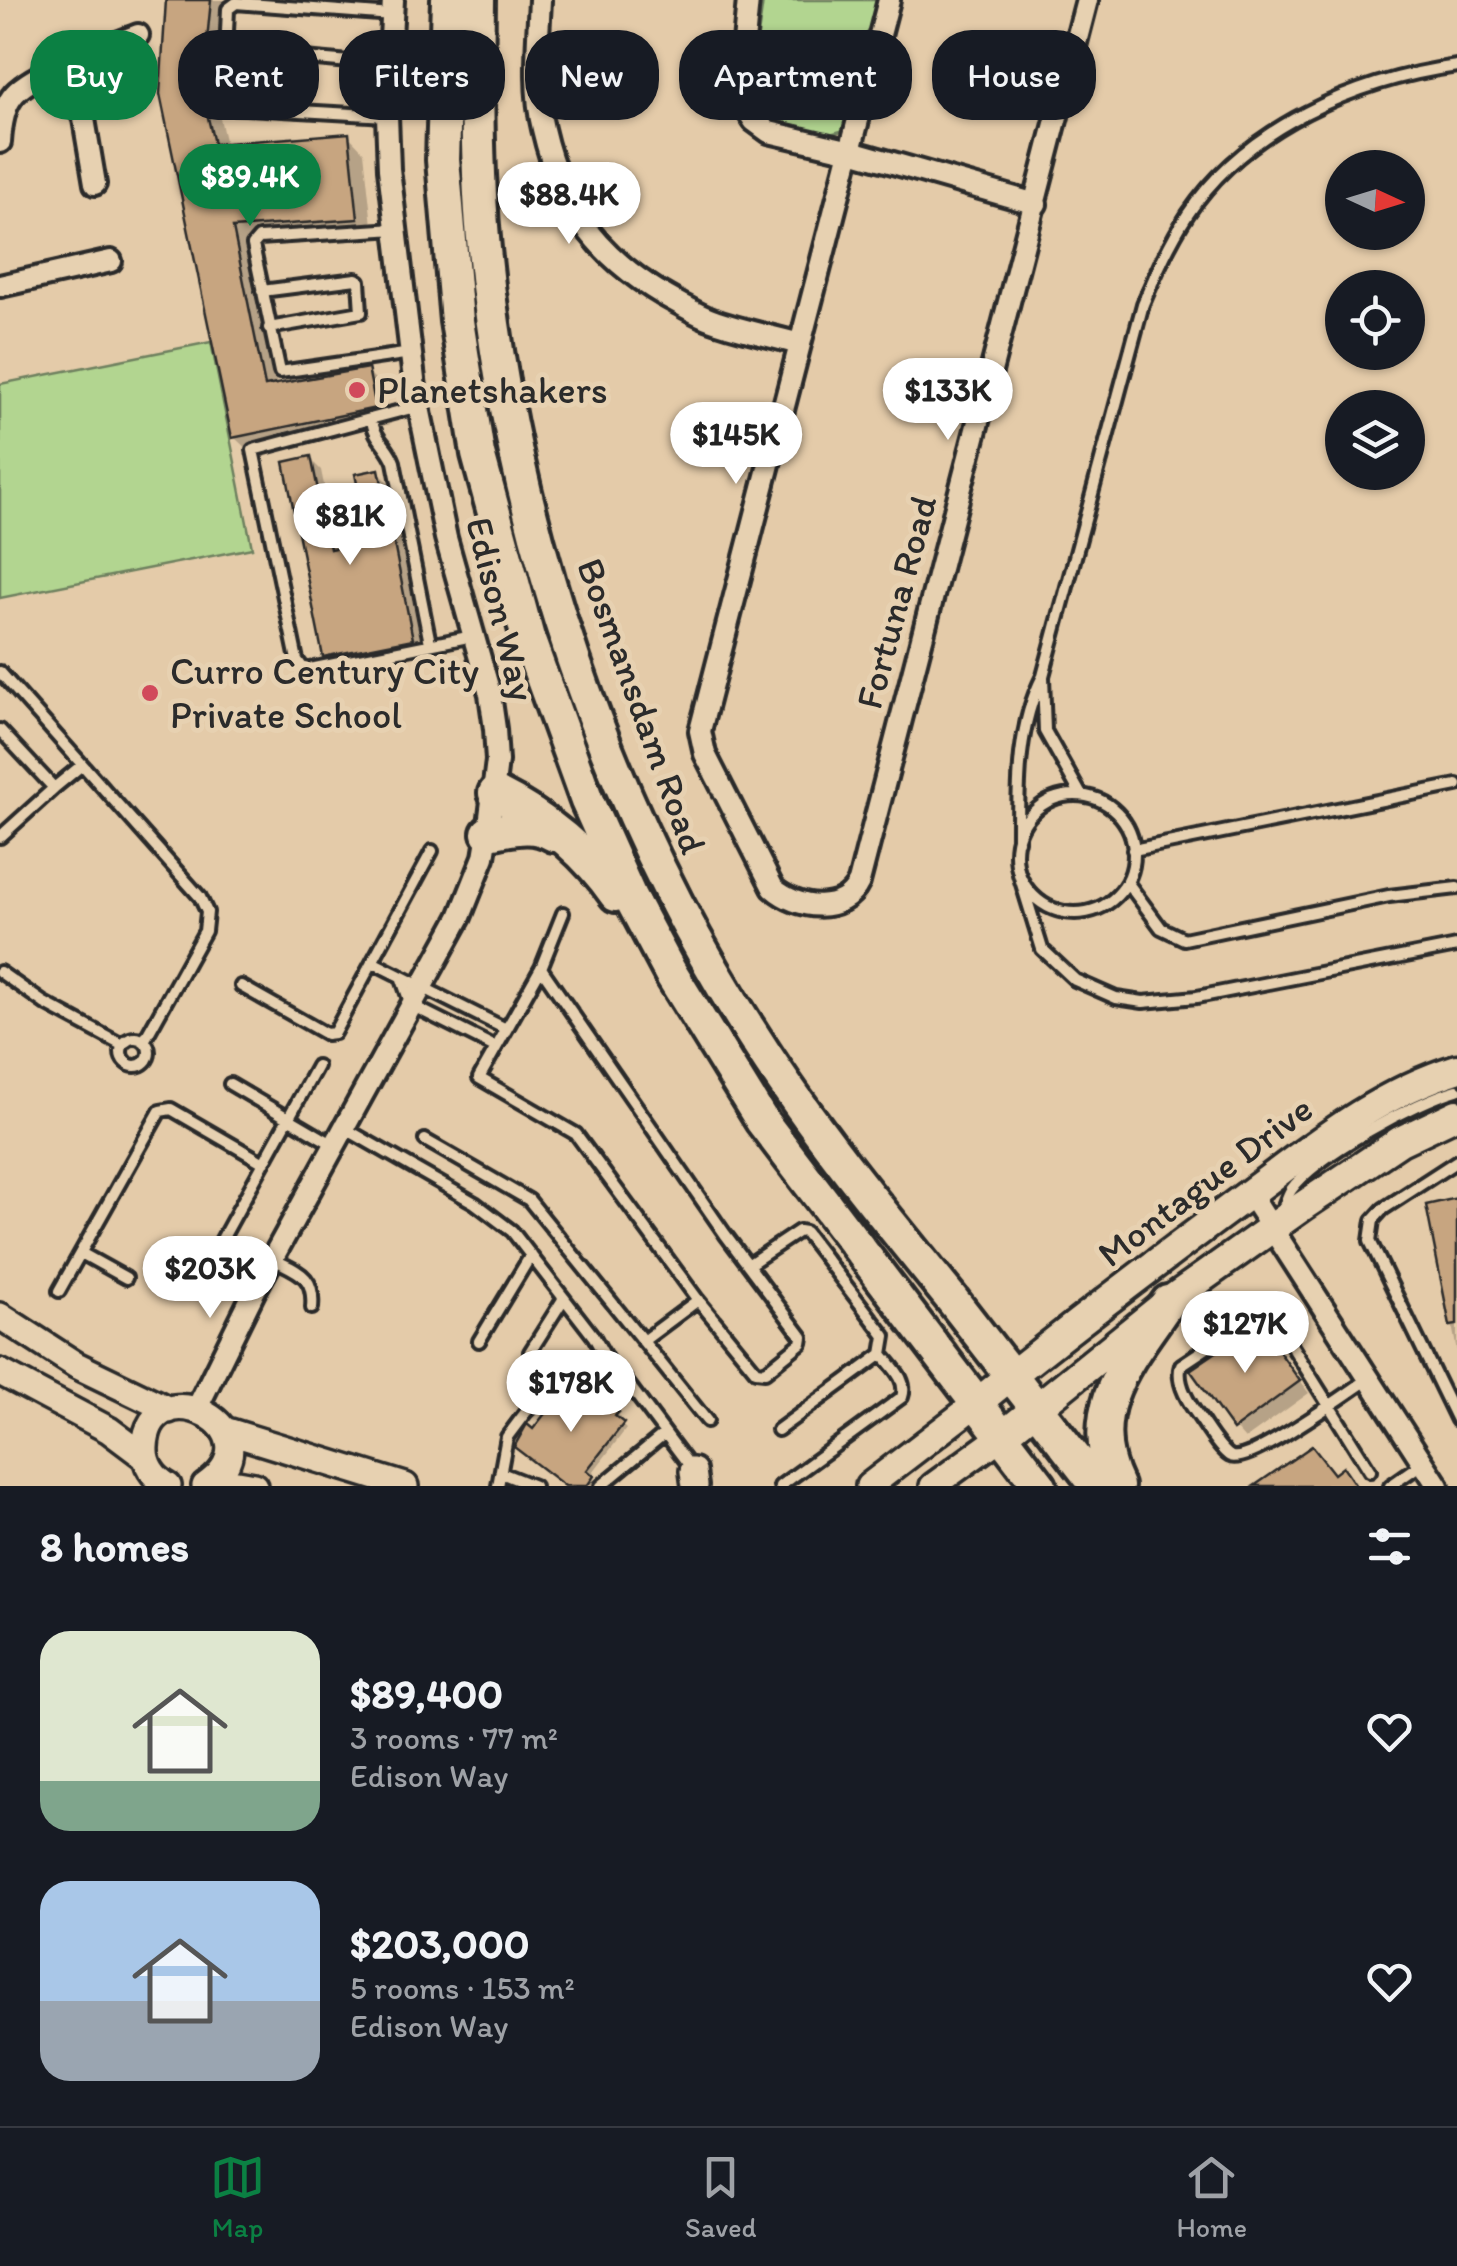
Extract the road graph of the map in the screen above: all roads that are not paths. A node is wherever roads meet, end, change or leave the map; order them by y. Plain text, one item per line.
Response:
1 (448, 0) edge
2 (478, 0) edge
3 (540, 0) edge
4 (748, 0) edge
5 (889, 0) edge
6 (1088, 0) edge
7 (392, 8) edge
8 (227, 30) edge
9 (1457, 66) edge
10 (30, 84) edge
11 (84, 120) edge
12 (386, 120) edge
13 (0, 142) edge
14 (850, 151) junction
15 (96, 184) dead end
16 (1036, 204) junction
17 (397, 229) junction
18 (111, 261) dead end
19 (0, 286) edge
20 (262, 291) junction
21 (269, 328) junction
22 (800, 344) junction
23 (411, 352) junction
24 (419, 406) junction
25 (372, 420) junction
26 (474, 636) junction
27 (430, 644) junction
28 (0, 672) edge
29 (1043, 676) junction
30 (0, 730) edge
31 (82, 764) junction
32 (1457, 786) edge
33 (54, 788) junction
34 (495, 793) junction
35 (1081, 795) junction
36 (488, 833) junction
37 (0, 837) edge
38 (1018, 841) junction
39 (571, 845) junction
40 (1133, 850) junction
41 (432, 851) dead end
42 (1019, 874) junction
43 (1127, 882) junction
44 (1457, 888) edge
45 (563, 914) dead end
46 (1457, 946) edge
47 (374, 963) junction
48 (541, 968) junction
49 (0, 972) edge
50 (670, 972) junction
51 (412, 982) junction
52 (241, 986) dead end
53 (412, 1006) junction
54 (506, 1029) junction
55 (144, 1041) junction
56 (122, 1045) junction
57 (495, 1047) junction
58 (317, 1066) dead end
59 (1457, 1070) edge
60 (230, 1084) dead end
61 (1457, 1090) edge
62 (1457, 1114) edge
63 (288, 1118) junction
64 (339, 1136) junction
65 (424, 1140) dead end
66 (1457, 1161) edge
67 (264, 1163) junction
68 (1250, 1194) junction
69 (1274, 1229) junction
70 (80, 1253) junction
71 (530, 1256) junction
72 (272, 1258) junction
73 (748, 1266) junction
74 (126, 1278) dead end
75 (58, 1292) dead end
76 (254, 1292) junction
77 (564, 1298) junction
78 (698, 1300) junction
79 (1168, 1302) junction
80 (312, 1308) dead end
81 (0, 1316) edge
82 (480, 1341) dead end
83 (643, 1341) junction
84 (530, 1352) dead end
85 (882, 1354) junction
86 (608, 1362) junction
87 (0, 1372) edge
88 (1370, 1378) junction
89 (995, 1389) junction
90 (1329, 1405) junction
91 (197, 1408) junction
92 (1037, 1409) junction
93 (169, 1410) junction
94 (1457, 1420) edge
95 (707, 1421) dead end
96 (224, 1430) junction
97 (778, 1430) dead end
98 (664, 1433) junction
99 (1002, 1436) junction
100 (1423, 1463) junction
101 (1370, 1470) dead end
102 (154, 1475) edge
103 (500, 1480) edge
104 (697, 1481) edge
105 (210, 1482) edge
106 (254, 1486) edge
107 (405, 1486) edge
108 (534, 1486) edge
109 (601, 1486) edge
110 (780, 1486) edge
111 (869, 1486) edge
112 (933, 1486) edge
113 (1040, 1486) edge
114 (1097, 1486) edge
115 (1117, 1486) edge
116 (1390, 1486) edge
117 (1438, 1486) edge

1 - 50 main road, Bosmansdam Road
2 - 89 main road, Bosmansdam Road
3 - 22 street
4 - 14 street
5 - 14 street
6 - 16 street, Fortuna Road
7 - 8 lane
9 - 29 lane
10 - 13 street
11 - 15 street
12 - 17 street, Edison Way
14 - 16 street
14 - 22 street
16 - 22 street, Fortuna Road
17 - 20 lane
17 - 23 street, Edison Way
18 - 19 street
20 - 21 lane
20 - 21 lane
21 - 23 lane
23 - 24 street, Edison Way
24 - 25 lane
24 - 26 street, Edison Way
25 - 27 lane
25 - 27 lane
26 - 27 lane
26 - 34 street, Edison Way
28 - 31 lane
29 - 35 lane
29 - 38 lane
30 - 33 lane
31 - 33 lane
31 - 55 lane
32 - 40 lane
33 - 37 lane
34 - 36 street, Edison Way
34 - 39 main road
35 - 38 lane
35 - 40 lane
36 - 39 main road
36 - 51 street, Edison Way
38 - 42 lane
39 - 50 main road
40 - 43 lane
41 - 47 lane
42 - 43 lane
42 - 46 lane
43 - 44 lane
45 - 48 lane
47 - 51 lane
47 - 52 lane
48 - 54 lane
48 - 73 lane
49 - 56 lane
50 - 89 main road, Bosmansdam Road
51 - 53 street, Edison Way
51 - 54 lane
53 - 57 lane
53 - 64 street, Edison Way
54 - 57 lane
55 - 56 lane
55 - 56 lane
57 - 78 lane
58 - 63 lane
59 - 68 main road, Montague Drive
60 - 63 lane
61 - 69 lane
62 - 69 main road, Montague Drive
63 - 64 lane
63 - 67 lane
64 - 71 lane
64 - 72 street, Edison Way
65 - 83 lane
66 - 94 lane
67 - 70 lane
67 - 76 lane
68 - 69 street
68 - 89 main road, Montague Drive
69 - 79 main road, Montague Drive
69 - 88 street
70 - 74 lane
70 - 75 lane
71 - 77 lane
71 - 82 lane
72 - 76 street, Edison Way
72 - 80 lane
73 - 78 lane
73 - 85 lane
76 - 91 street, Edison Way
77 - 84 lane
77 - 86 lane
78 - 83 lane
79 - 92 main road, Montague Drive
79 - 115 main road
81 - 93 street
83 - 95 lane
85 - 97 lane
85 - 110 lane
86 - 98 lane
86 - 103 lane
87 - 102 street
88 - 90 lane
88 - 100 street
89 - 92 main road, Bosmansdam Road
89 - 99 main road
89 - 111 street
90 - 90 lane
90 - 101 lane
91 - 93 street
91 - 96 street
92 - 99 main road, Montague Drive
92 - 114 main road, Bosmansdam Road
93 - 102 street
96 - 105 street
96 - 107 street
98 - 104 lane
98 - 109 lane
99 - 112 street
99 - 113 main road
100 - 116 lane
100 - 117 street
103 - 108 lane
105 - 106 street

